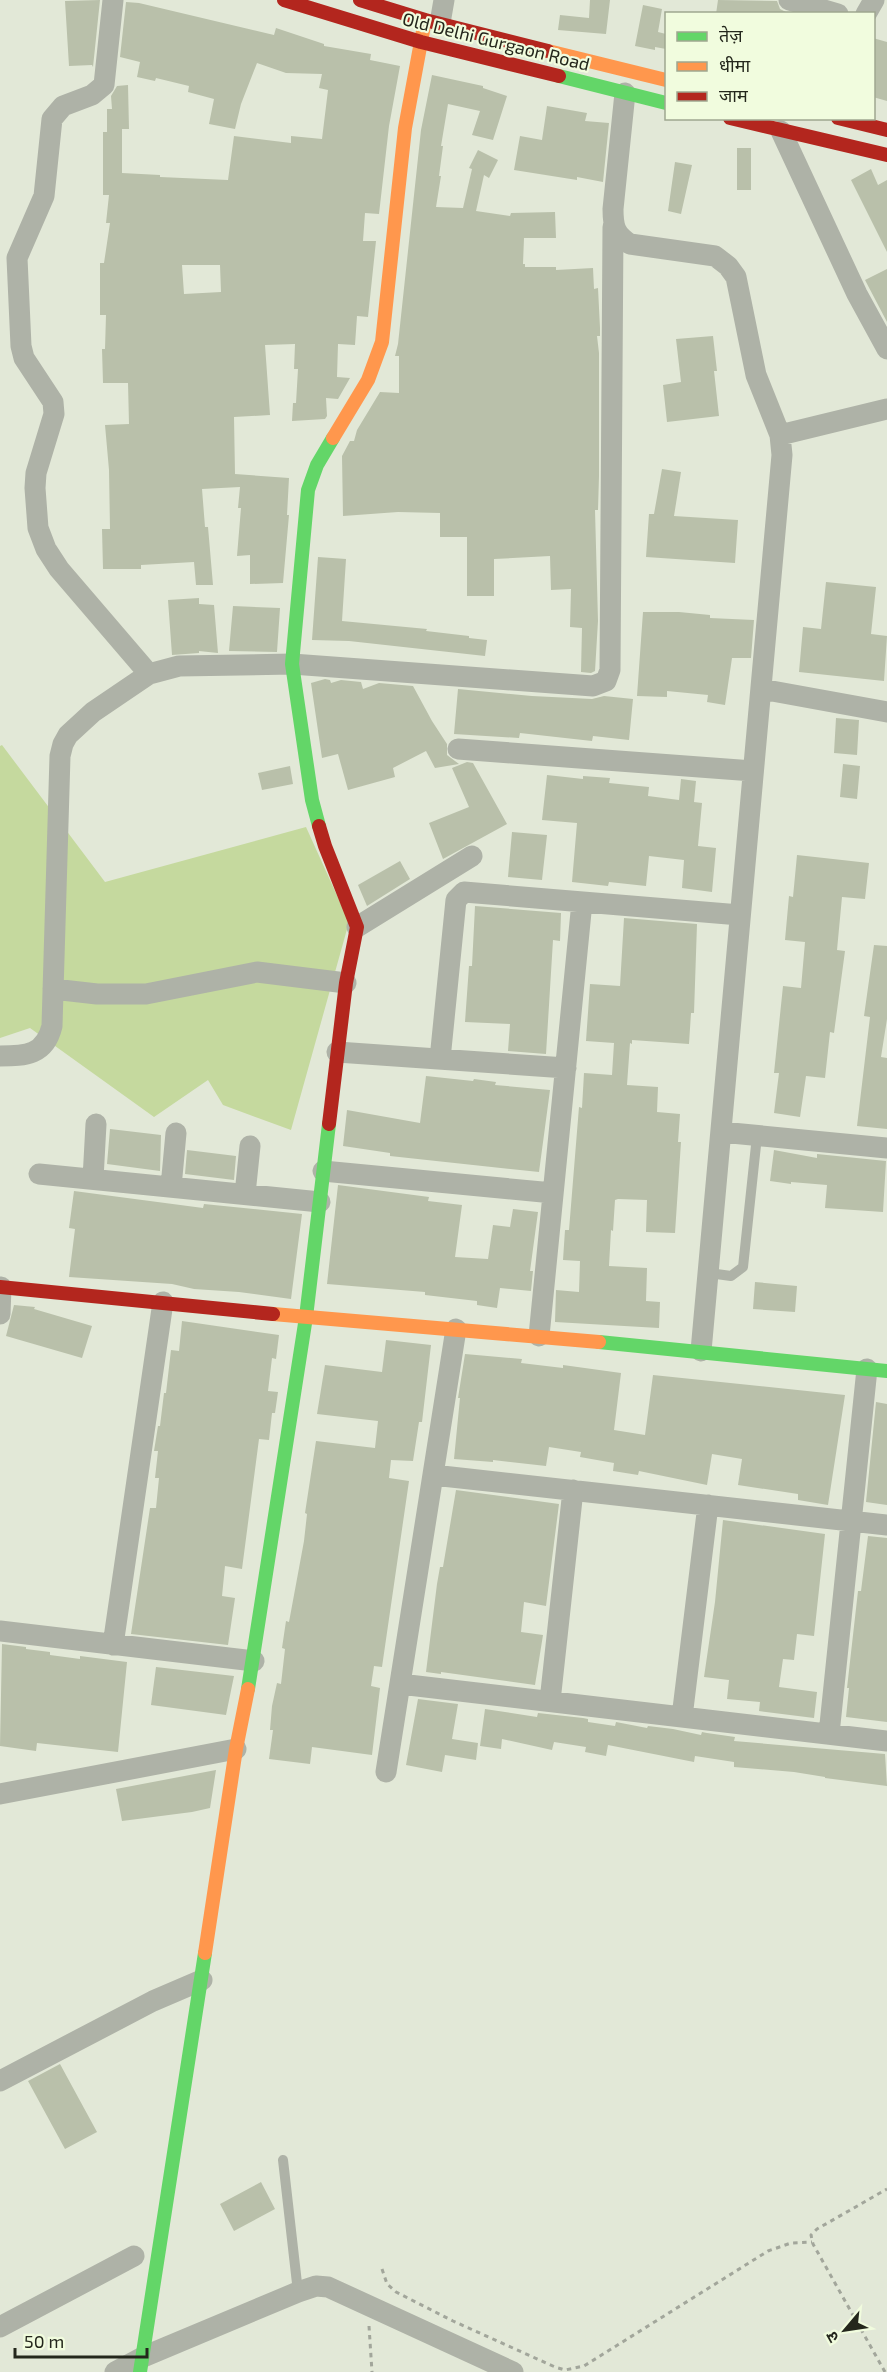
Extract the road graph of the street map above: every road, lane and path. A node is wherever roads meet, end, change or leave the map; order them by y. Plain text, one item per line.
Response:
1 (114, 0) edge
2 (284, 0) edge
3 (360, 0) edge
4 (444, 0) edge
5 (789, 0) edge
6 (831, 12) edge
7 (433, 21) junction
8 (421, 42) junction
9 (665, 80) edge
10 (625, 93) junction
11 (665, 103) edge
12 (738, 120) edge
13 (827, 120) edge
14 (846, 120) edge
15 (887, 130) edge
16 (781, 131) junction
17 (822, 141) junction
18 (887, 155) edge
19 (613, 227) junction
20 (887, 349) edge
21 (887, 409) edge
22 (780, 435) junction
23 (292, 664) junction
24 (149, 674) junction
25 (760, 689) junction
26 (887, 712) edge
27 (458, 749) dead end
28 (753, 771) junction
29 (472, 856) dead end
30 (439, 877) junction
31 (458, 896) junction
32 (582, 902) junction
33 (740, 915) junction
34 (357, 927) junction
35 (346, 983) junction
36 (54, 989) junction
37 (337, 1052) junction
38 (0, 1056) edge
39 (440, 1059) junction
40 (566, 1068) junction
41 (96, 1124) dead end
42 (721, 1132) junction
43 (176, 1133) dead end
44 (757, 1136) junction
45 (250, 1146) dead end
46 (887, 1148) edge
47 (323, 1171) junction
48 (39, 1174) dead end
49 (93, 1179) junction
50 (171, 1187) junction
51 (553, 1193) junction
52 (246, 1194) junction
53 (320, 1202) junction
54 (708, 1273) junction
55 (1, 1287) edge
56 (163, 1302) junction
57 (0, 1314) edge
58 (306, 1317) junction
59 (456, 1329) junction
60 (539, 1336) junction
61 (702, 1351) junction
62 (877, 1370) edge
63 (433, 1475) junction
64 (573, 1490) junction
65 (708, 1505) junction
66 (852, 1521) junction
67 (887, 1525) edge
68 (0, 1631) edge
69 (113, 1645) junction
70 (254, 1660) junction
71 (400, 1684) junction
72 (550, 1701) junction
73 (682, 1717) junction
74 (829, 1734) junction
75 (887, 1741) edge
76 (236, 1749) junction
77 (386, 1772) dead end
78 (0, 1794) edge
79 (202, 1980) junction
80 (0, 2082) edge
81 (283, 2160) dead end
82 (887, 2189) edge
83 (812, 2242) junction
84 (134, 2256) dead end
85 (382, 2269) dead end
86 (298, 2292) junction
87 (367, 2306) junction
88 (0, 2327) edge
89 (142, 2365) edge
90 (115, 2372) edge
91 (372, 2372) edge
92 (513, 2372) edge
93 (885, 2372) edge

1 - 24 street
2 - 8 street, Old Delhi Gurgaon Road
3 - 7 street, Old Delhi Gurgaon Road
4 - 7 street
5 - 6 street
7 - 8 street
7 - 9 street, Old Delhi Gurgaon Road
8 - 10 street, Old Delhi Gurgaon Road
8 - 23 street
10 - 11 street, Old Delhi Gurgaon Road
10 - 19 street
12 - 16 street
13 - 17 street
14 - 15 street
16 - 17 street
16 - 20 street
17 - 18 street
19 - 22 street
19 - 23 street
21 - 22 street
22 - 25 street
23 - 24 street
23 - 34 street
24 - 36 street
25 - 26 street
25 - 28 street
27 - 28 street
28 - 33 street
29 - 30 street
30 - 31 street
30 - 34 street
31 - 32 street
31 - 39 street
32 - 33 street
32 - 40 street
33 - 42 street
34 - 35 street
35 - 36 street
35 - 37 street
36 - 38 street
37 - 39 street
37 - 47 street
39 - 40 street
40 - 51 street
41 - 49 street
42 - 44 street
42 - 54 street
43 - 50 street
44 - 46 street
44 - 54 lane
45 - 52 street
47 - 51 street
47 - 53 street
48 - 49 street
49 - 50 street
50 - 52 street
51 - 60 street
52 - 53 street
53 - 58 street
54 - 61 street
55 - 56 street
55 - 57 street
56 - 58 street
56 - 69 street
58 - 59 street
58 - 70 street
59 - 60 street
59 - 63 street
60 - 61 street
61 - 62 street
62 - 66 street
63 - 64 street
63 - 71 street
64 - 65 street
64 - 72 street
65 - 66 street
65 - 73 street
66 - 67 street
66 - 74 street
68 - 69 street
69 - 70 street
70 - 76 street
71 - 72 street
71 - 77 street
72 - 73 street
73 - 74 street
74 - 75 street
76 - 78 street
76 - 79 street
79 - 80 street
79 - 89 street
81 - 86 lane
82 - 83 path
83 - 85 path
83 - 93 path
84 - 88 street
86 - 87 street
86 - 89 street
87 - 91 path
87 - 92 street
89 - 90 street

